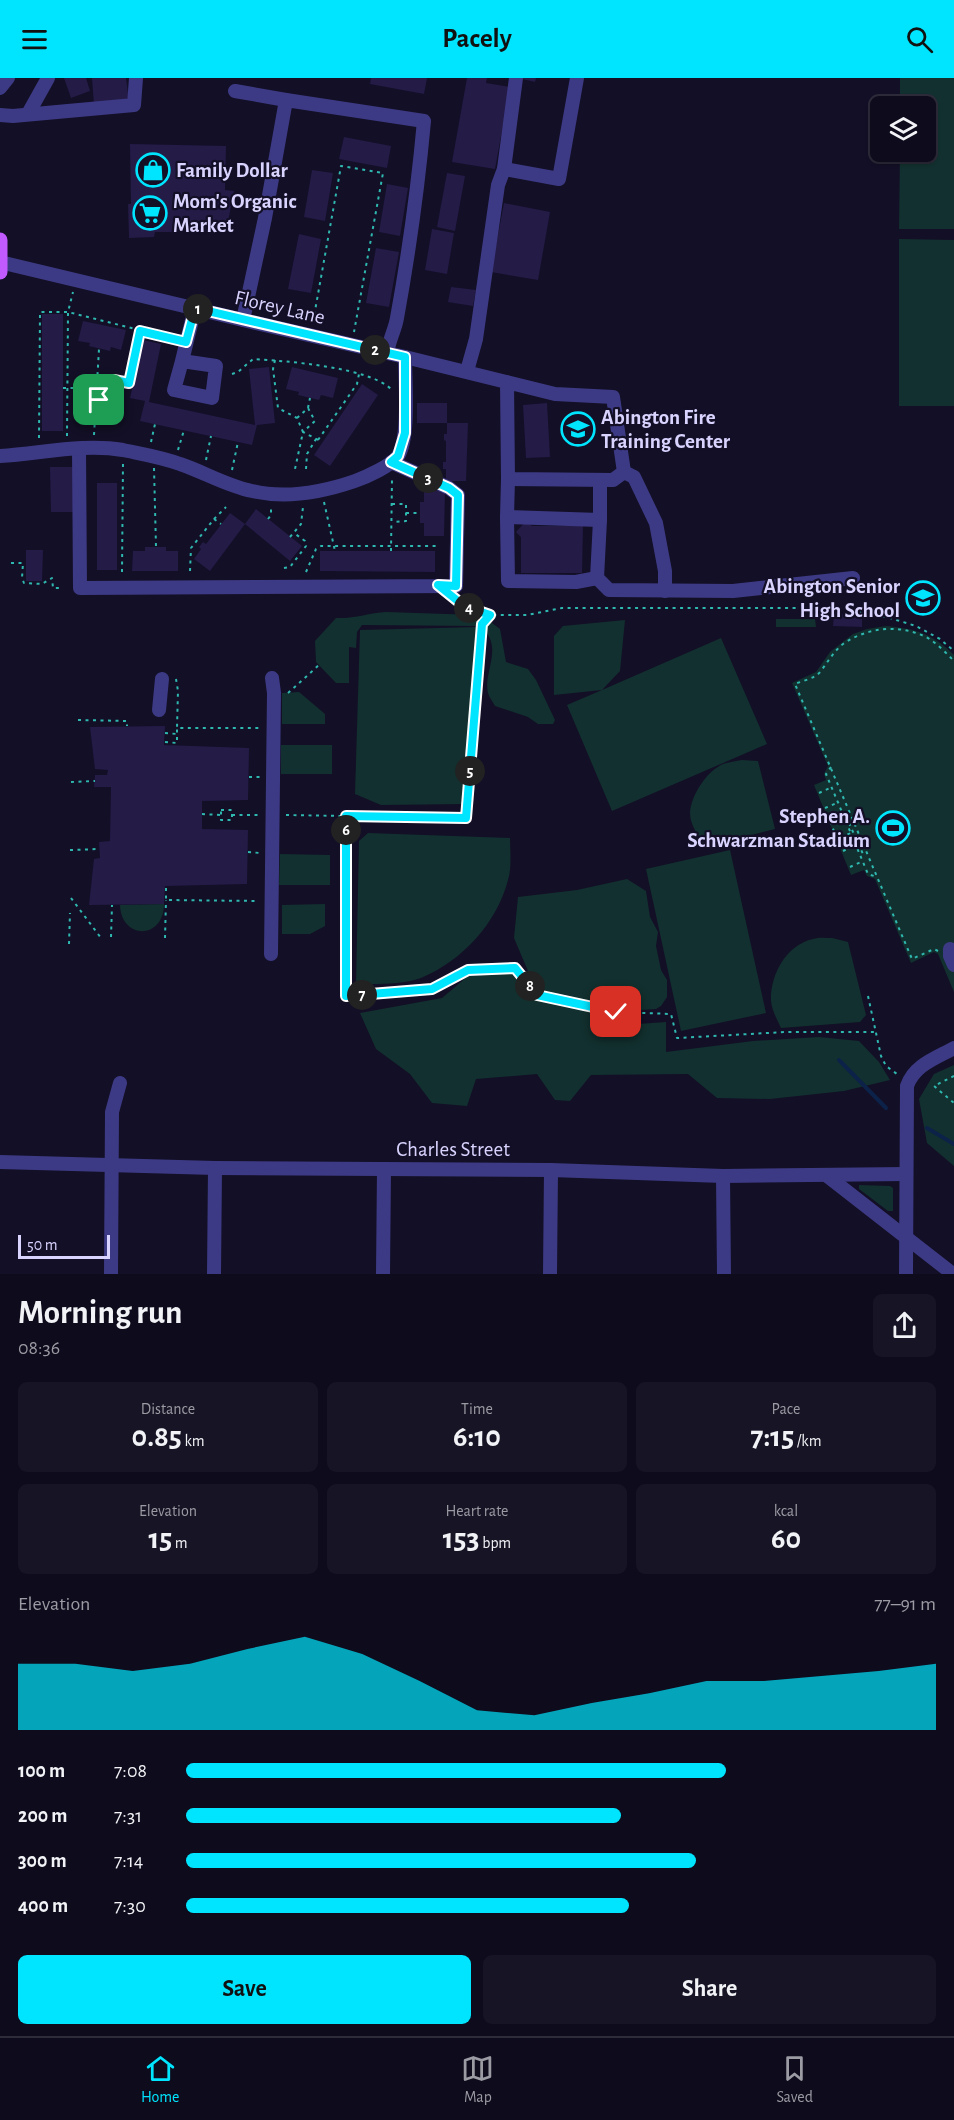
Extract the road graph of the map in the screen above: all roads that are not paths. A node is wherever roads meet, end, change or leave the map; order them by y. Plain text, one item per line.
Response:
1 (8, 78) edge
2 (48, 78) edge
3 (136, 78) edge
4 (516, 78) edge
5 (577, 78) edge
6 (0, 88) edge
7 (235, 91) dead end
8 (286, 100) junction
9 (28, 114) junction
10 (0, 115) edge
11 (504, 169) junction
12 (0, 240) edge
13 (0, 262) edge
14 (0, 272) edge
15 (195, 308) junction
16 (243, 320) junction
17 (387, 353) junction
18 (405, 357) junction
19 (182, 361) dead end
20 (467, 371) junction
21 (511, 383) junction
22 (79, 449) junction
23 (0, 456) edge
24 (391, 469) junction
25 (624, 472) junction
26 (508, 479) junction
27 (600, 480) junction
28 (507, 517) junction
29 (600, 520) junction
30 (597, 578) junction
31 (853, 578) dead end
32 (665, 591) junction
33 (272, 678) dead end
34 (169, 679) road end
35 (159, 710) dead end
36 (271, 954) dead end
37 (954, 1048) edge
38 (120, 1083) dead end
39 (0, 1162) edge
40 (112, 1165) junction
41 (215, 1168) junction
42 (384, 1169) junction
43 (551, 1170) junction
44 (906, 1174) junction
45 (826, 1175) junction
46 (723, 1176) junction
47 (906, 1237) junction
48 (111, 1274) edge
49 (214, 1274) edge
50 (383, 1274) edge
51 (550, 1274) edge
52 (724, 1274) edge
53 (906, 1274) edge
54 (953, 1274) edge

1 - 6 street
2 - 9 street
3 - 9 street
4 - 11 street
5 - 11 street
7 - 8 street
8 - 16 street
8 - 17 street
9 - 10 street
11 - 20 street
12 - 13 main road
13 - 14 main road
13 - 15 street, Florey Lane
15 - 16 street, Florey Lane
15 - 19 street
16 - 17 street, Florey Lane
17 - 18 street, Florey Lane
18 - 20 street, Florey Lane
18 - 24 street
20 - 21 street, Florey Lane
21 - 25 street, Florey Lane
21 - 26 street
22 - 23 street
22 - 24 street
22 - 24 street
25 - 27 street
25 - 32 street
26 - 27 street
26 - 28 street
27 - 29 street
28 - 29 street
28 - 30 street
29 - 30 street
30 - 32 street
31 - 32 street
33 - 36 street
34 - 35 street
37 - 44 street
38 - 40 street
39 - 40 street, Charles Street
40 - 41 street, Charles Street
40 - 48 street
41 - 42 street, Charles Street
41 - 49 street
42 - 43 street, Charles Street
42 - 50 street
43 - 46 street, Charles Street
43 - 51 street
44 - 45 street, Charles Street
44 - 47 street
45 - 46 street, Charles Street
45 - 47 street
46 - 52 street
47 - 53 street
47 - 54 street

